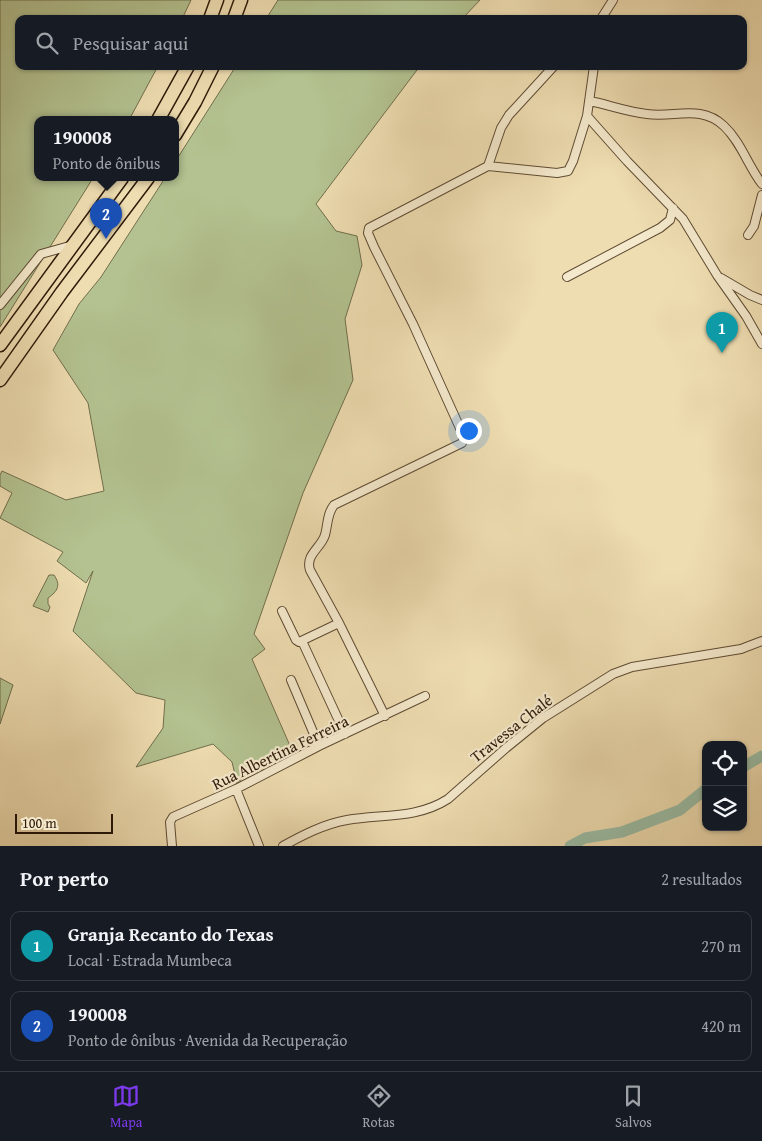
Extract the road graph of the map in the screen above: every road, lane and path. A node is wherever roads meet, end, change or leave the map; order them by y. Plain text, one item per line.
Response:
1 (218, 0) edge
2 (241, 0) edge
3 (613, 0) edge
4 (212, 15) edge
5 (235, 15) edge
6 (603, 15) edge
7 (186, 70) edge
8 (211, 70) edge
9 (550, 70) edge
10 (594, 70) edge
11 (590, 101) junction
12 (160, 116) edge
13 (588, 116) junction
14 (179, 128) edge
15 (488, 166) junction
16 (120, 181) edge
17 (146, 181) edge
18 (762, 184) edge
19 (762, 195) edge
20 (673, 208) junction
21 (748, 235) dead end
22 (73, 245) junction
23 (717, 276) junction
24 (567, 278) dead end
25 (762, 300) edge
26 (0, 305) edge
27 (762, 344) edge
28 (0, 345) edge
29 (0, 380) edge
30 (282, 610) dead end
31 (340, 623) junction
32 (300, 642) junction
33 (762, 642) edge
34 (291, 680) dead end
35 (425, 696) dead end
36 (385, 716) junction
37 (345, 734) junction
38 (319, 746) junction
39 (236, 789) junction
40 (172, 846) edge
41 (259, 846) edge
42 (283, 846) edge

1 - 4 highway
2 - 5 highway
3 - 6 street
7 - 12 highway
8 - 14 highway
9 - 15 street
10 - 11 street
11 - 13 street
11 - 18 street
13 - 15 street
13 - 20 street
15 - 31 street
16 - 22 highway
17 - 29 highway
19 - 21 street
20 - 23 street
20 - 24 street
22 - 26 street
22 - 28 highway
23 - 25 street
23 - 27 street
30 - 32 street
31 - 32 street
31 - 36 street
32 - 37 street
33 - 42 street, Travessa Chalé
34 - 38 street
35 - 36 street, Rua Albertina Ferreira
36 - 37 street, Rua Albertina Ferreira
37 - 38 street, Rua Albertina Ferreira
38 - 39 street, Rua Albertina Ferreira
39 - 40 street, Rua Albertina Ferreira
39 - 41 street

